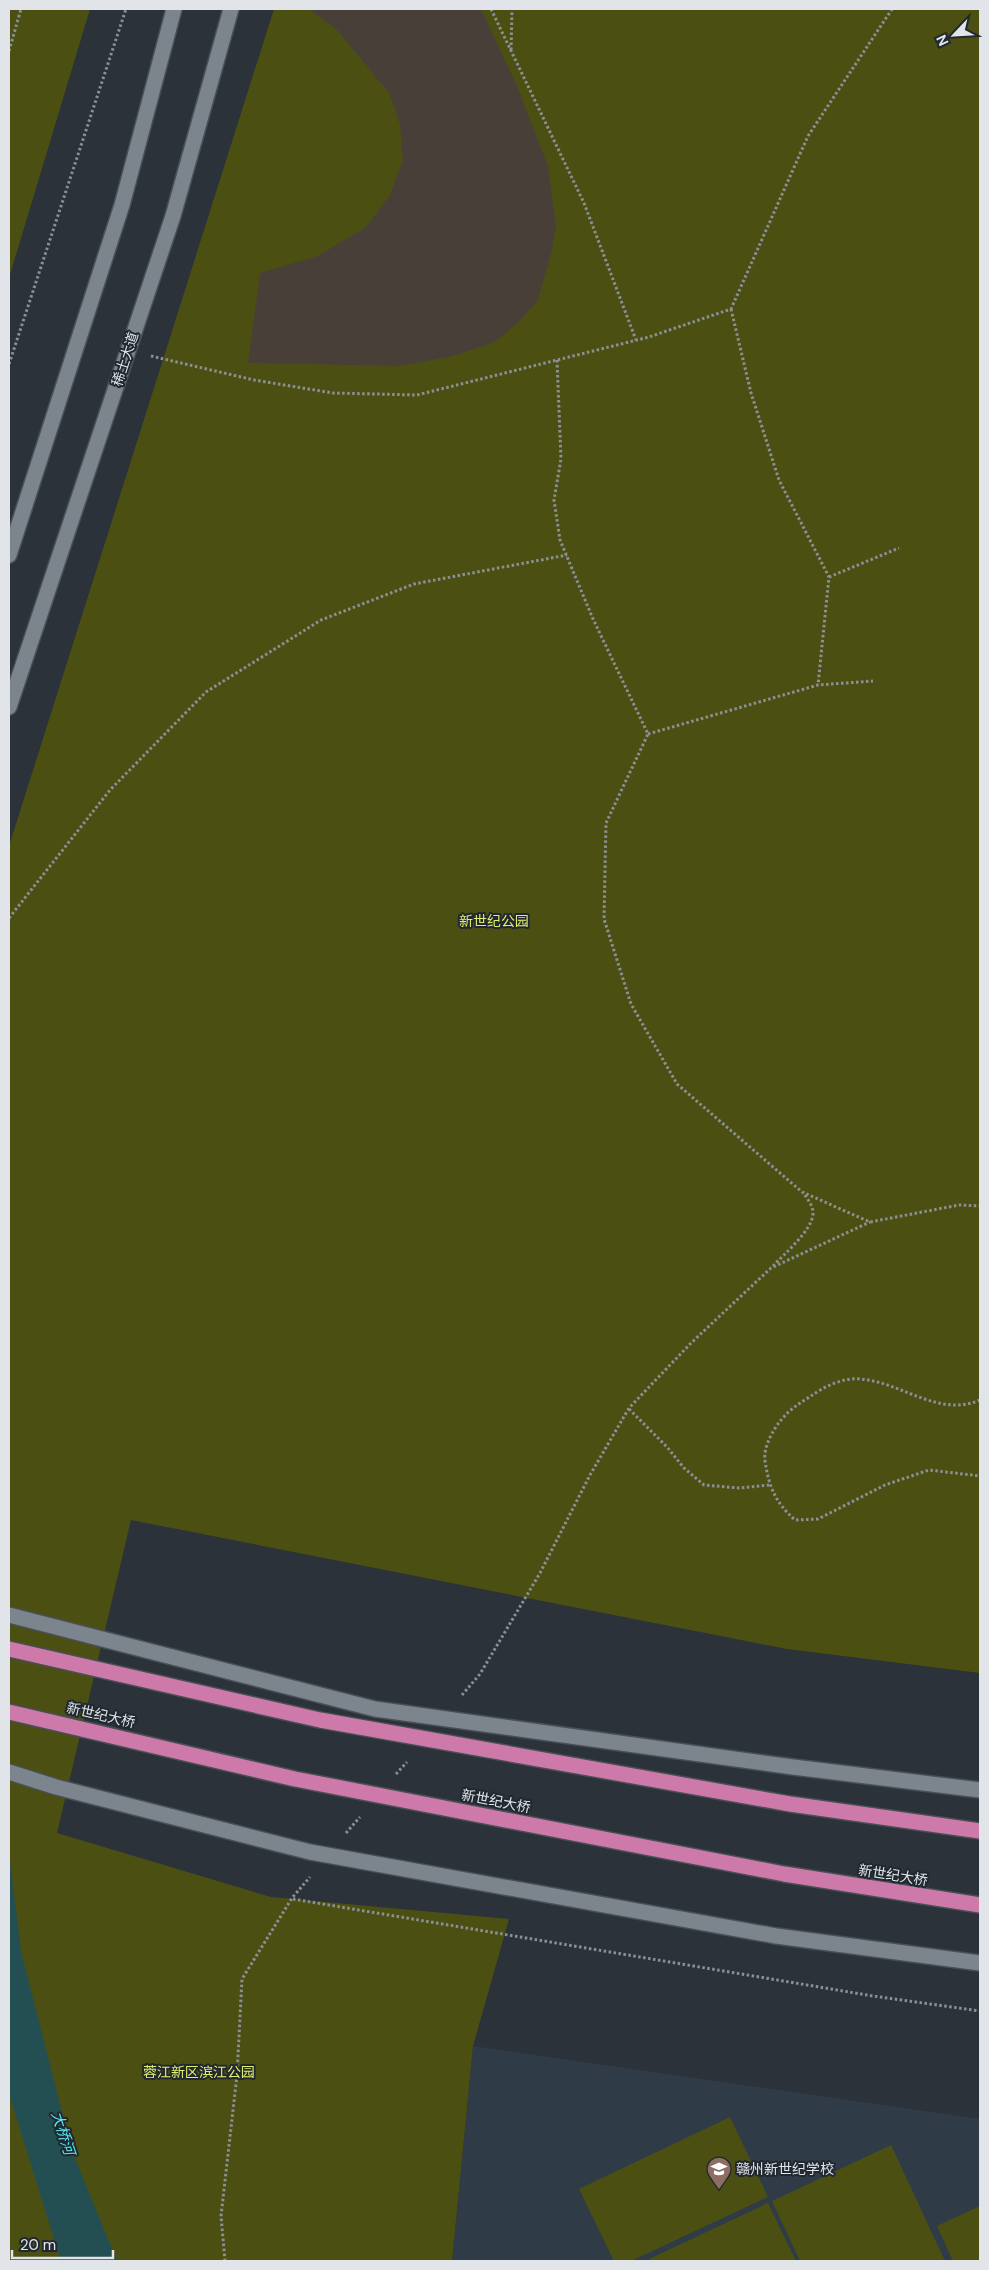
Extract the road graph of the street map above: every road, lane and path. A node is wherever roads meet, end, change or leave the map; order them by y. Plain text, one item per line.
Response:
1 (21, 9) edge
2 (126, 9) edge
3 (174, 9) edge
4 (230, 9) edge
5 (490, 9) edge
6 (512, 9) edge
7 (892, 9) edge
8 (510, 50) junction
9 (9, 52) edge
10 (731, 309) junction
11 (636, 340) junction
12 (127, 351) junction
13 (557, 360) junction
14 (9, 364) edge
15 (899, 548) dead end
16 (9, 554) edge
17 (567, 555) junction
18 (829, 576) junction
19 (873, 681) dead end
20 (818, 685) junction
21 (9, 707) edge
22 (648, 734) junction
23 (9, 918) edge
24 (802, 1192) junction
25 (980, 1206) edge
26 (870, 1222) junction
27 (771, 1268) junction
28 (980, 1400) edge
29 (629, 1408) junction
30 (980, 1476) edge
31 (769, 1485) junction
32 (9, 1615) edge
33 (9, 1649) edge
34 (461, 1696) dead end
35 (9, 1712) edge
36 (411, 1756) dead end
37 (9, 1772) edge
38 (392, 1779) dead end
39 (980, 1790) edge
40 (361, 1816) dead end
41 (980, 1831) edge
42 (342, 1839) dead end
43 (311, 1876) dead end
44 (292, 1898) junction
45 (980, 1905) edge
46 (980, 1964) edge
47 (980, 2012) edge
48 (225, 2261) edge

1 - 9 path
2 - 14 path
3 - 16 street
4 - 12 street, 稀土大道
5 - 8 path
6 - 8 path
7 - 10 path
8 - 11 path
10 - 11 path
10 - 18 path
11 - 13 path
12 - 13 path
12 - 21 street, 稀土大道
13 - 17 path
15 - 18 path
17 - 22 path
17 - 23 path
18 - 20 path
19 - 20 path
20 - 22 path
22 - 24 path
24 - 26 path
24 - 27 path
25 - 26 path
26 - 27 path
27 - 29 path
28 - 31 path
29 - 31 path
29 - 34 path
30 - 31 path
32 - 39 street, bridge
33 - 41 highway, bridge
35 - 45 highway, 新世纪大桥, bridge
36 - 38 path
37 - 46 street, bridge
40 - 42 path
43 - 44 path
44 - 47 path
44 - 48 path

